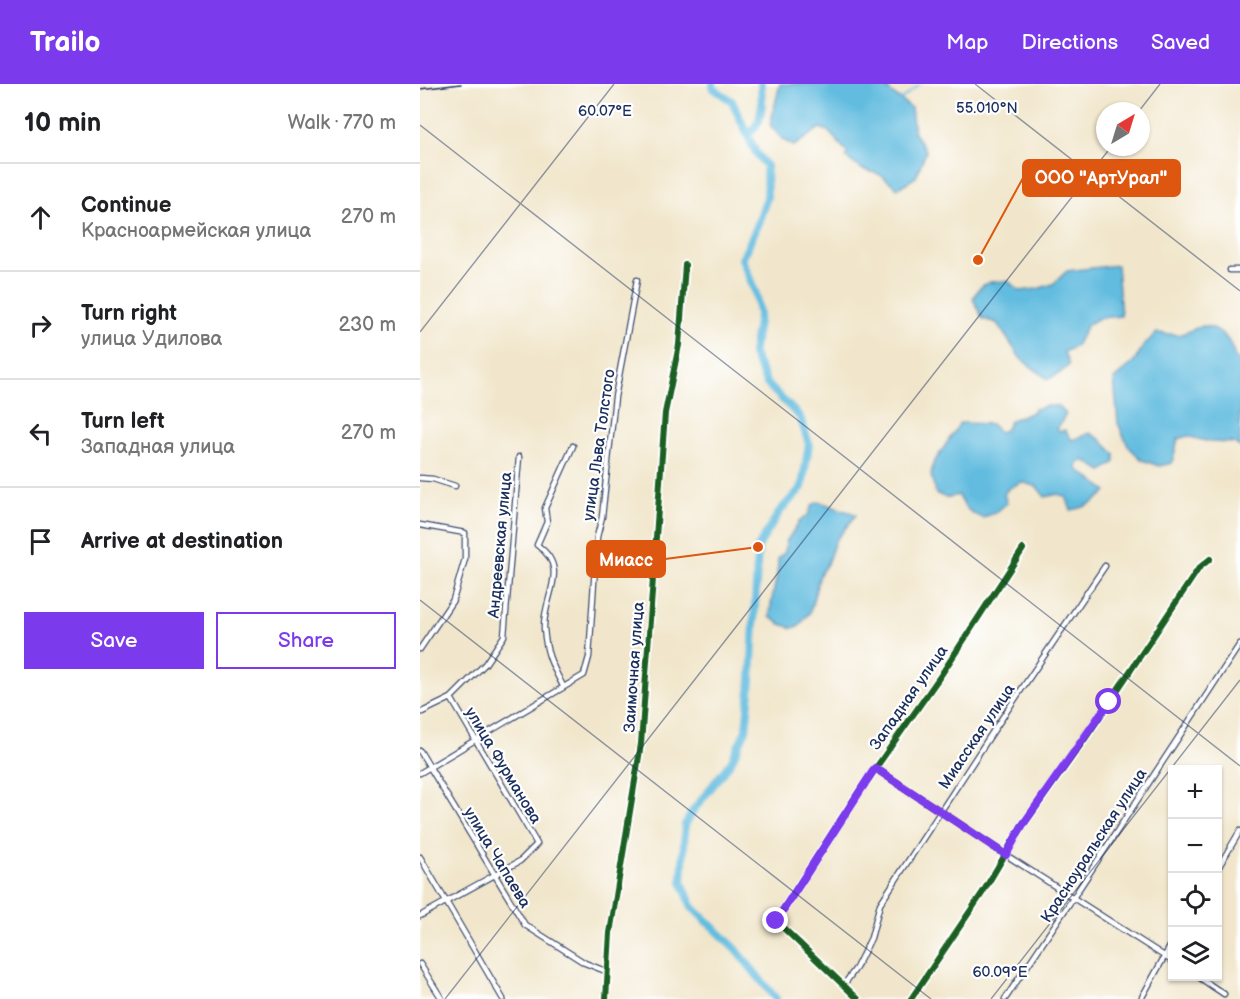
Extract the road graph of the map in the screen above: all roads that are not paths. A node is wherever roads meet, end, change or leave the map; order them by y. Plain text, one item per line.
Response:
1 (685, 265) dead end
2 (1230, 270) dead end
3 (1240, 270) edge
4 (637, 280) dead end
5 (573, 446) dead end
6 (519, 457) dead end
7 (420, 478) edge
8 (455, 486) dead end
9 (420, 525) edge
10 (1023, 549) dead end
11 (1210, 559) dead end
12 (1106, 566) dead end
13 (1240, 644) edge
14 (420, 648) edge
15 (563, 686) junction
16 (451, 698) junction
17 (420, 713) edge
18 (475, 740) junction
19 (420, 751) edge
20 (429, 768) junction
21 (875, 768) junction
22 (420, 773) edge
23 (941, 811) junction
24 (1240, 831) edge
25 (1006, 855) junction
26 (420, 856) edge
27 (1222, 861) edge
28 (495, 874) junction
29 (1073, 898) junction
30 (446, 901) junction
31 (420, 916) edge
32 (1168, 950) edge
33 (1164, 956) junction
34 (1168, 959) edge
35 (420, 964) edge
36 (608, 972) junction
37 (1204, 981) edge
38 (843, 986) junction
39 (1224, 994) dead end
40 (442, 999) edge
41 (503, 999) edge
42 (606, 999) edge
43 (858, 999) edge
44 (911, 999) edge
45 (1005, 999) edge
46 (1141, 999) edge

1 - 36 street, Заимочная улица
2 - 3 street
4 - 15 street, улица Льва Толстого
5 - 15 street
6 - 16 street, Андреевская улица
7 - 8 street
9 - 14 street, Андреевская улица
10 - 21 street, Западная улица
11 - 25 street
12 - 23 street, Миасская улица
13 - 29 street, Красноуральская улица
15 - 18 street, улица Льва Толстого
16 - 17 street
16 - 18 street, улица Фурманова
18 - 20 street, улица Льва Толстого
18 - 28 street, улица Фурманова
19 - 20 street, улица Чапаева
20 - 22 street, улица Льва Толстого
20 - 28 street, улица Чапаева
21 - 23 street
21 - 38 street, Западная улица
23 - 25 street
23 - 38 street, Миасская улица
24 - 27 street
25 - 29 street
25 - 44 street
26 - 30 street
28 - 30 street
28 - 36 street, улица Чапаева
29 - 33 street
29 - 45 street, Красноуральская улица
30 - 31 street
30 - 41 street
32 - 33 street
33 - 34 street
33 - 46 street
35 - 40 street
36 - 42 street, Заимочная улица
37 - 39 street
38 - 43 street

